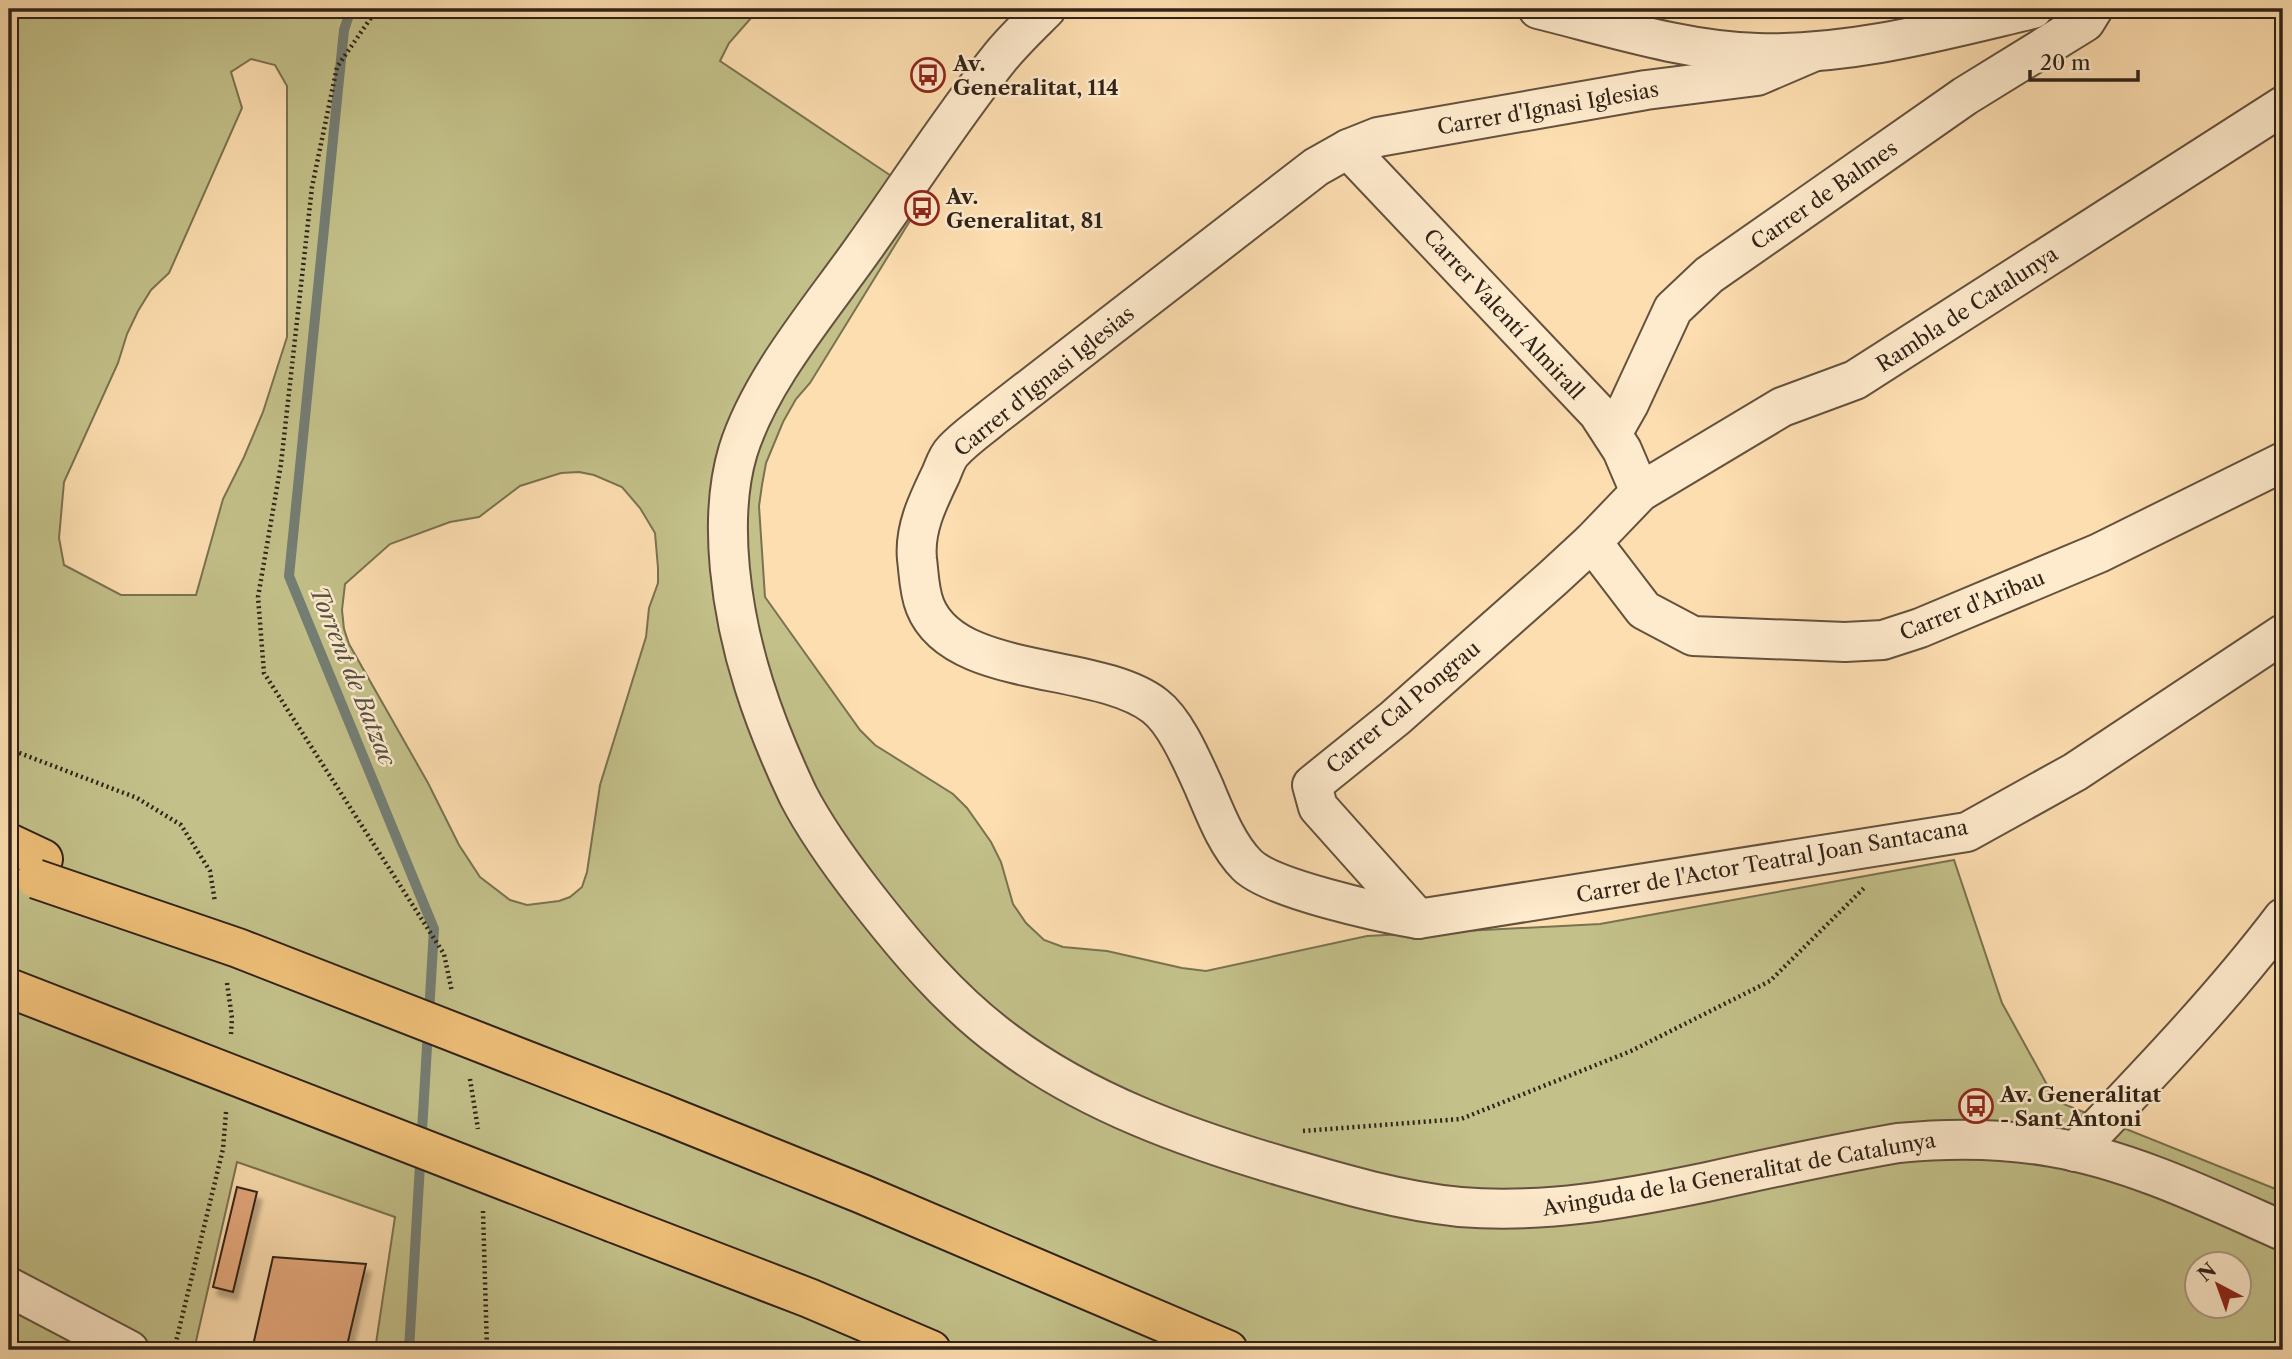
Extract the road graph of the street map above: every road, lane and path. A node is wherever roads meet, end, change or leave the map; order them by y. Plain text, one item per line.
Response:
1 (377, 9) edge
2 (1046, 9) edge
3 (1538, 9) edge
4 (2033, 9) edge
5 (2093, 9) edge
6 (1813, 51) junction
7 (2283, 106) edge
8 (1348, 149) junction
9 (1612, 434) junction
10 (2283, 462) edge
11 (1640, 492) junction
12 (1592, 542) junction
13 (2283, 634) edge
14 (9, 749) edge
15 (1914, 839) junction
16 (9, 843) edge
17 (29, 869) edge
18 (216, 911) dead end
19 (2283, 918) edge
20 (1418, 919) junction
21 (232, 963) junction
22 (9, 988) edge
23 (452, 995) dead end
24 (230, 1045) dead end
25 (469, 1076) dead end
26 (226, 1110) dead end
27 (478, 1131) dead end
28 (1290, 1133) dead end
29 (2075, 1152) junction
30 (482, 1200) dead end
31 (2283, 1231) edge
32 (9, 1287) edge
33 (129, 1350) edge
34 (174, 1350) edge
35 (486, 1350) edge
36 (931, 1350) edge
37 (1228, 1350) edge

1 - 23 path
2 - 29 street, Avinguda de la Generalitat de Catalunya
3 - 6 street
4 - 6 street
5 - 9 street, Carrer de Balmes
6 - 8 street, Carrer d'Ignasi Iglesias
7 - 11 street, Rambla de Catalunya
8 - 9 street, Carrer Valentí Almirall
8 - 20 street, Carrer d'Ignasi Iglesias
9 - 11 street, Carrer Valentí Almirall
10 - 12 street, Carrer d'Aribau
11 - 12 street
12 - 20 street, Carrer Cal Pongrau
13 - 15 street, Carrer de l'Actor Teatral Joan Santacana
14 - 18 path
15 - 20 street, Carrer de l'Actor Teatral Joan Santacana
15 - 28 path
16 - 17 highway
17 - 21 highway, bridge
19 - 29 street
21 - 24 path
21 - 37 highway, bridge
22 - 36 highway, bridge
25 - 27 path
26 - 34 path
29 - 31 street, Avinguda de la Generalitat de Catalunya
30 - 35 path
32 - 33 street

